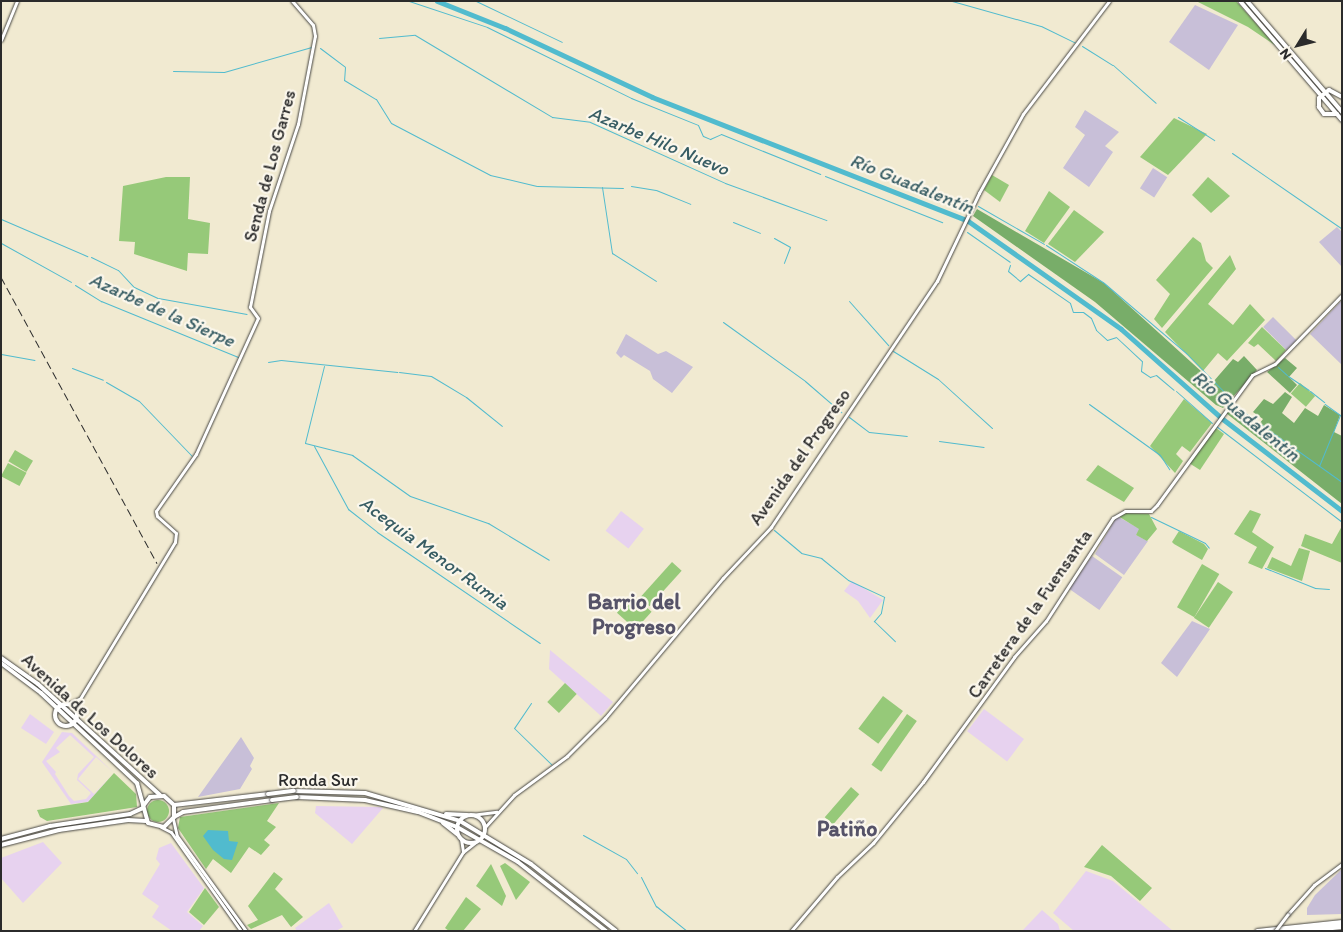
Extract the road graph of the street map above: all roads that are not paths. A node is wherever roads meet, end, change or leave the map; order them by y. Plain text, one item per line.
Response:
1 (17, 1) edge
2 (292, 1) edge
3 (1109, 1) edge
4 (1240, 1) edge
5 (1247, 1) edge
6 (1, 40) edge
7 (1326, 91) junction
8 (1321, 95) junction
9 (1342, 97) edge
10 (1340, 111) edge
11 (1342, 120) edge
12 (1342, 295) edge
13 (1, 658) edge
14 (1, 663) edge
15 (80, 699) junction
16 (70, 703) junction
17 (60, 707) junction
18 (75, 708) junction
19 (74, 721) junction
20 (160, 795) junction
21 (174, 805) junction
22 (143, 807) junction
23 (418, 812) junction
24 (498, 812) junction
25 (442, 814) junction
26 (469, 815) junction
27 (173, 818) junction
28 (146, 821) junction
29 (460, 821) junction
30 (160, 827) junction
31 (457, 827) junction
32 (485, 827) junction
33 (484, 834) junction
34 (460, 837) junction
35 (1, 839) edge
36 (481, 839) junction
37 (476, 842) junction
38 (1, 845) edge
39 (463, 852) junction
40 (1342, 864) edge
41 (1342, 922) edge
42 (1342, 926) edge
43 (241, 931) edge
44 (246, 931) edge
45 (414, 931) edge
46 (606, 931) edge
47 (616, 931) edge
48 (791, 931) edge
49 (1258, 931) edge
50 (1275, 931) edge
51 (1292, 931) edge

1 - 6 main road
2 - 15 main road, Senda de Los Garres
3 - 24 main road, Avenida del Progreso
4 - 8 main road
5 - 7 main road
7 - 8 main road
7 - 9 main road
7 - 10 main road
8 - 10 main road
8 - 10 main road
10 - 11 main road
12 - 48 main road, Carretera de la Fuensanta
13 - 17 main road, Avenida de Los Dolores
14 - 17 main road, Avenida de Los Dolores
15 - 16 main road
15 - 18 main road
16 - 17 main road
16 - 18 main road
17 - 19 main road, Avenida de Los Dolores
17 - 19 main road
18 - 19 main road
19 - 20 main road, Avenida de Los Dolores
19 - 22 main road, Avenida de Los Dolores
20 - 21 main road
20 - 22 main road
21 - 25 main road, Ronda Sur, bridge
21 - 27 main road
22 - 28 main road
22 - 35 main road
23 - 27 main road, Ronda Sur, bridge
23 - 31 main road, Ronda Sur
23 - 34 main road
24 - 26 main road
24 - 32 main road, Avenida del Progreso
25 - 26 main road
25 - 29 main road, Ronda Sur
26 - 29 main road
26 - 32 main road
27 - 30 main road
27 - 44 main road
28 - 30 main road
28 - 38 main road
29 - 31 main road
29 - 33 main road, Ronda Sur
30 - 43 main road
31 - 34 main road
31 - 36 main road, Ronda Sur
32 - 33 main road
33 - 36 main road
33 - 47 main road, Ronda Sur
34 - 37 main road
34 - 39 main road
36 - 37 main road
36 - 46 main road, Ronda Sur
37 - 39 main road
39 - 45 main road
40 - 50 main road, bridge
41 - 49 highway
42 - 51 highway

